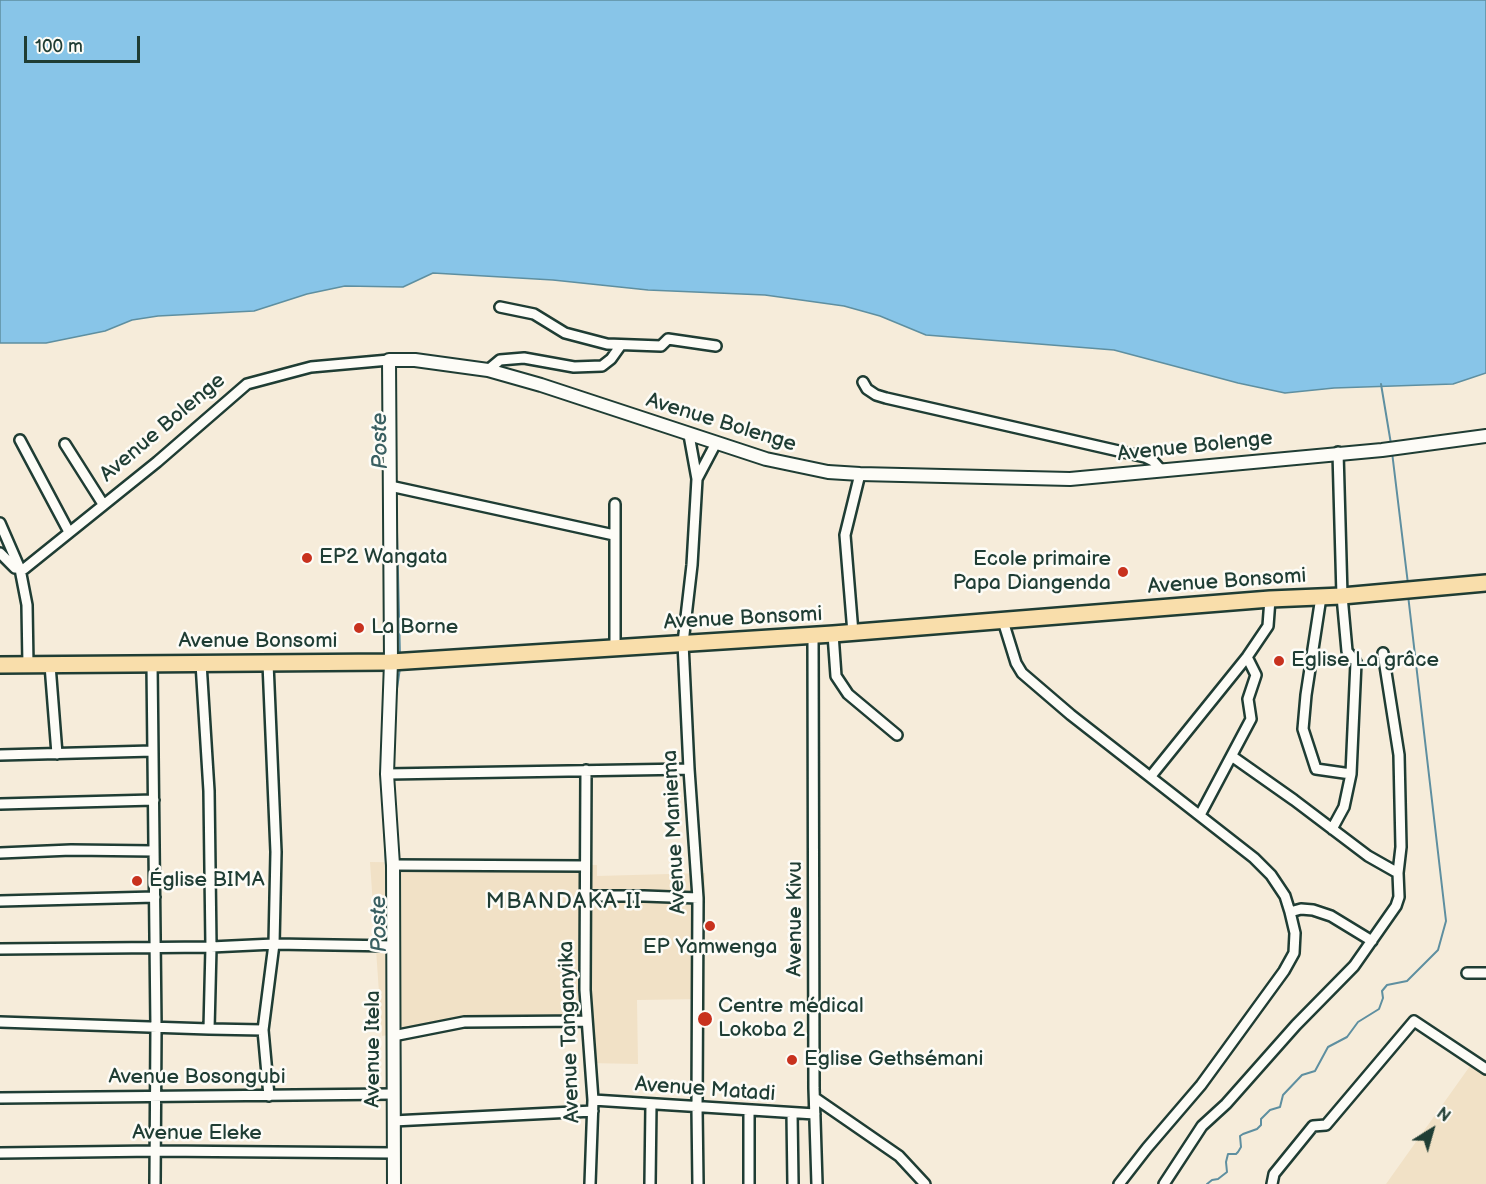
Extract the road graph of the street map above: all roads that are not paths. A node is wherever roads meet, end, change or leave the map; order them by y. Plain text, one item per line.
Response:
1 (500, 308) dead end
2 (621, 345) junction
3 (716, 346) dead end
4 (389, 360) junction
5 (488, 370) junction
6 (863, 382) dead end
7 (689, 435) junction
8 (1486, 436) edge
9 (20, 440) dead end
10 (716, 443) junction
11 (64, 444) dead end
12 (1338, 452) junction
13 (1162, 471) junction
14 (860, 474) junction
15 (698, 479) junction
16 (390, 486) junction
17 (103, 504) junction
18 (615, 504) dead end
19 (0, 523) edge
20 (69, 532) junction
21 (614, 535) junction
22 (0, 553) edge
23 (20, 569) junction
24 (1486, 583) edge
25 (1342, 596) junction
26 (1321, 597) junction
27 (1270, 598) junction
28 (1003, 621) junction
29 (854, 633) junction
30 (833, 634) junction
31 (813, 635) junction
32 (683, 643) junction
33 (615, 647) junction
34 (1383, 652) dead end
35 (1247, 657) junction
36 (392, 662) junction
37 (201, 663) junction
38 (268, 663) junction
39 (152, 664) junction
40 (0, 665) edge
41 (28, 665) junction
42 (50, 665) junction
43 (897, 735) dead end
44 (153, 751) junction
45 (57, 754) junction
46 (0, 755) edge
47 (1233, 757) junction
48 (689, 769) junction
49 (586, 770) junction
50 (387, 774) junction
51 (1351, 774) junction
52 (1151, 776) junction
53 (154, 800) junction
54 (0, 804) edge
55 (1200, 814) junction
56 (1332, 829) junction
57 (154, 851) junction
58 (0, 853) edge
59 (393, 865) junction
60 (585, 866) junction
61 (1398, 873) junction
62 (585, 896) junction
63 (155, 897) junction
64 (699, 898) junction
65 (0, 901) edge
66 (1290, 912) junction
67 (1372, 941) junction
68 (274, 944) junction
69 (393, 946) junction
70 (211, 947) junction
71 (155, 948) junction
72 (0, 949) edge
73 (1486, 973) edge
74 (1467, 974) dead end
75 (0, 1022) edge
76 (586, 1022) junction
77 (156, 1027) junction
78 (209, 1029) junction
79 (263, 1030) junction
80 (393, 1036) junction
81 (1486, 1069) edge
82 (393, 1094) junction
83 (156, 1096) junction
84 (269, 1096) junction
85 (0, 1098) edge
86 (815, 1098) junction
87 (593, 1100) junction
88 (651, 1104) junction
89 (697, 1108) junction
90 (592, 1111) junction
91 (749, 1112) junction
92 (792, 1113) junction
93 (815, 1114) junction
94 (393, 1121) junction
95 (156, 1151) junction
96 (0, 1153) edge
97 (394, 1153) junction
98 (1273, 1179) edge
99 (155, 1184) edge
100 (394, 1184) edge
101 (590, 1184) edge
102 (650, 1184) edge
103 (698, 1184) edge
104 (750, 1184) edge
105 (793, 1184) edge
106 (817, 1184) edge
107 (925, 1184) edge
108 (1119, 1184) edge
109 (1164, 1184) edge

1 - 2 street
2 - 3 street
2 - 5 street
4 - 5 street, Avenue Bolenge
4 - 16 street, Avenue Itela
4 - 17 street, Avenue Bolenge
5 - 7 street, Avenue Bolenge
6 - 13 street
7 - 10 street, Avenue Bolenge
7 - 15 street
8 - 12 street, Avenue Bolenge
9 - 20 street
10 - 14 street, Avenue Bolenge
10 - 15 street
11 - 17 street
12 - 13 street, Avenue Bolenge
12 - 25 street
13 - 14 street, Avenue Bolenge
14 - 29 street
15 - 32 street, Avenue Maniema
16 - 21 street
16 - 36 street, Avenue Itela
17 - 20 street, Avenue Bolenge
18 - 21 street
19 - 23 street
20 - 23 street, Avenue Bolenge
21 - 33 street
22 - 23 street
23 - 41 street
24 - 25 main road, Avenue Bonsomi
25 - 26 main road, Avenue Bonsomi
25 - 51 street
26 - 27 main road, Avenue Bonsomi
26 - 51 street
27 - 28 main road, Avenue Bonsomi
27 - 35 street
28 - 29 main road, Avenue Bonsomi
28 - 52 street
29 - 30 main road, Avenue Bonsomi
30 - 31 main road, Avenue Bonsomi
30 - 43 street
31 - 32 main road, Avenue Bonsomi
31 - 86 street, Avenue Kivu
32 - 33 main road, Avenue Bonsomi
32 - 48 street, Avenue Maniema
33 - 36 main road, Avenue Bonsomi
34 - 61 street
35 - 47 street
35 - 52 street
36 - 38 main road, Avenue Bonsomi
36 - 50 street, Avenue Itela
37 - 38 main road, Avenue Bonsomi
37 - 39 main road, Avenue Bonsomi
37 - 70 street
38 - 68 street
39 - 42 main road, Avenue Bonsomi
39 - 44 street
40 - 41 main road, Avenue Bonsomi
41 - 42 main road, Avenue Bonsomi
42 - 45 street
44 - 45 street
44 - 53 street
45 - 46 street
47 - 55 street
47 - 56 street
48 - 49 street
48 - 64 street, Avenue Maniema
49 - 50 street
49 - 60 street, Avenue Tanganyika
50 - 59 street, Avenue Itela
51 - 56 street
52 - 55 street
53 - 54 street
53 - 57 street
55 - 66 street
56 - 61 street
57 - 58 street
57 - 63 street
59 - 60 street
59 - 69 street, Avenue Itela
60 - 62 street, Avenue Tanganyika
61 - 67 street
62 - 64 street
62 - 76 street, Avenue Tanganyika
63 - 65 street
63 - 71 street
64 - 89 street, Avenue Maniema
66 - 67 street
66 - 108 street
67 - 109 street
68 - 69 street
68 - 70 street
68 - 79 street
69 - 80 street, Avenue Itela
70 - 71 street
70 - 78 street
71 - 72 street
71 - 77 street
73 - 74 street
75 - 77 street
76 - 80 street
76 - 87 street, Avenue Tanganyika
77 - 78 street
77 - 83 street
78 - 79 street
79 - 84 street
80 - 82 street, Avenue Itela
81 - 98 street
82 - 84 street, Avenue Bosongubi
82 - 94 street, Avenue Itela
83 - 84 street, Avenue Bosongubi
83 - 85 street, Avenue Bosongubi
83 - 95 street
86 - 93 street, Avenue Kivu
86 - 107 street
87 - 88 street, Avenue Matadi
87 - 90 street, Avenue Tanganyika
88 - 89 street, Avenue Matadi
88 - 102 street
89 - 91 street, Avenue Matadi
89 - 103 street, Avenue Maniema
90 - 94 street
90 - 101 street, Avenue Tanganyika
91 - 92 street, Avenue Matadi
91 - 104 street
92 - 93 street, Avenue Matadi
92 - 105 street
93 - 106 street, Avenue Kivu
94 - 97 street, Avenue Itela
95 - 96 street, Avenue Eleke
95 - 97 street, Avenue Eleke
95 - 99 street
97 - 100 street, Avenue Itela

